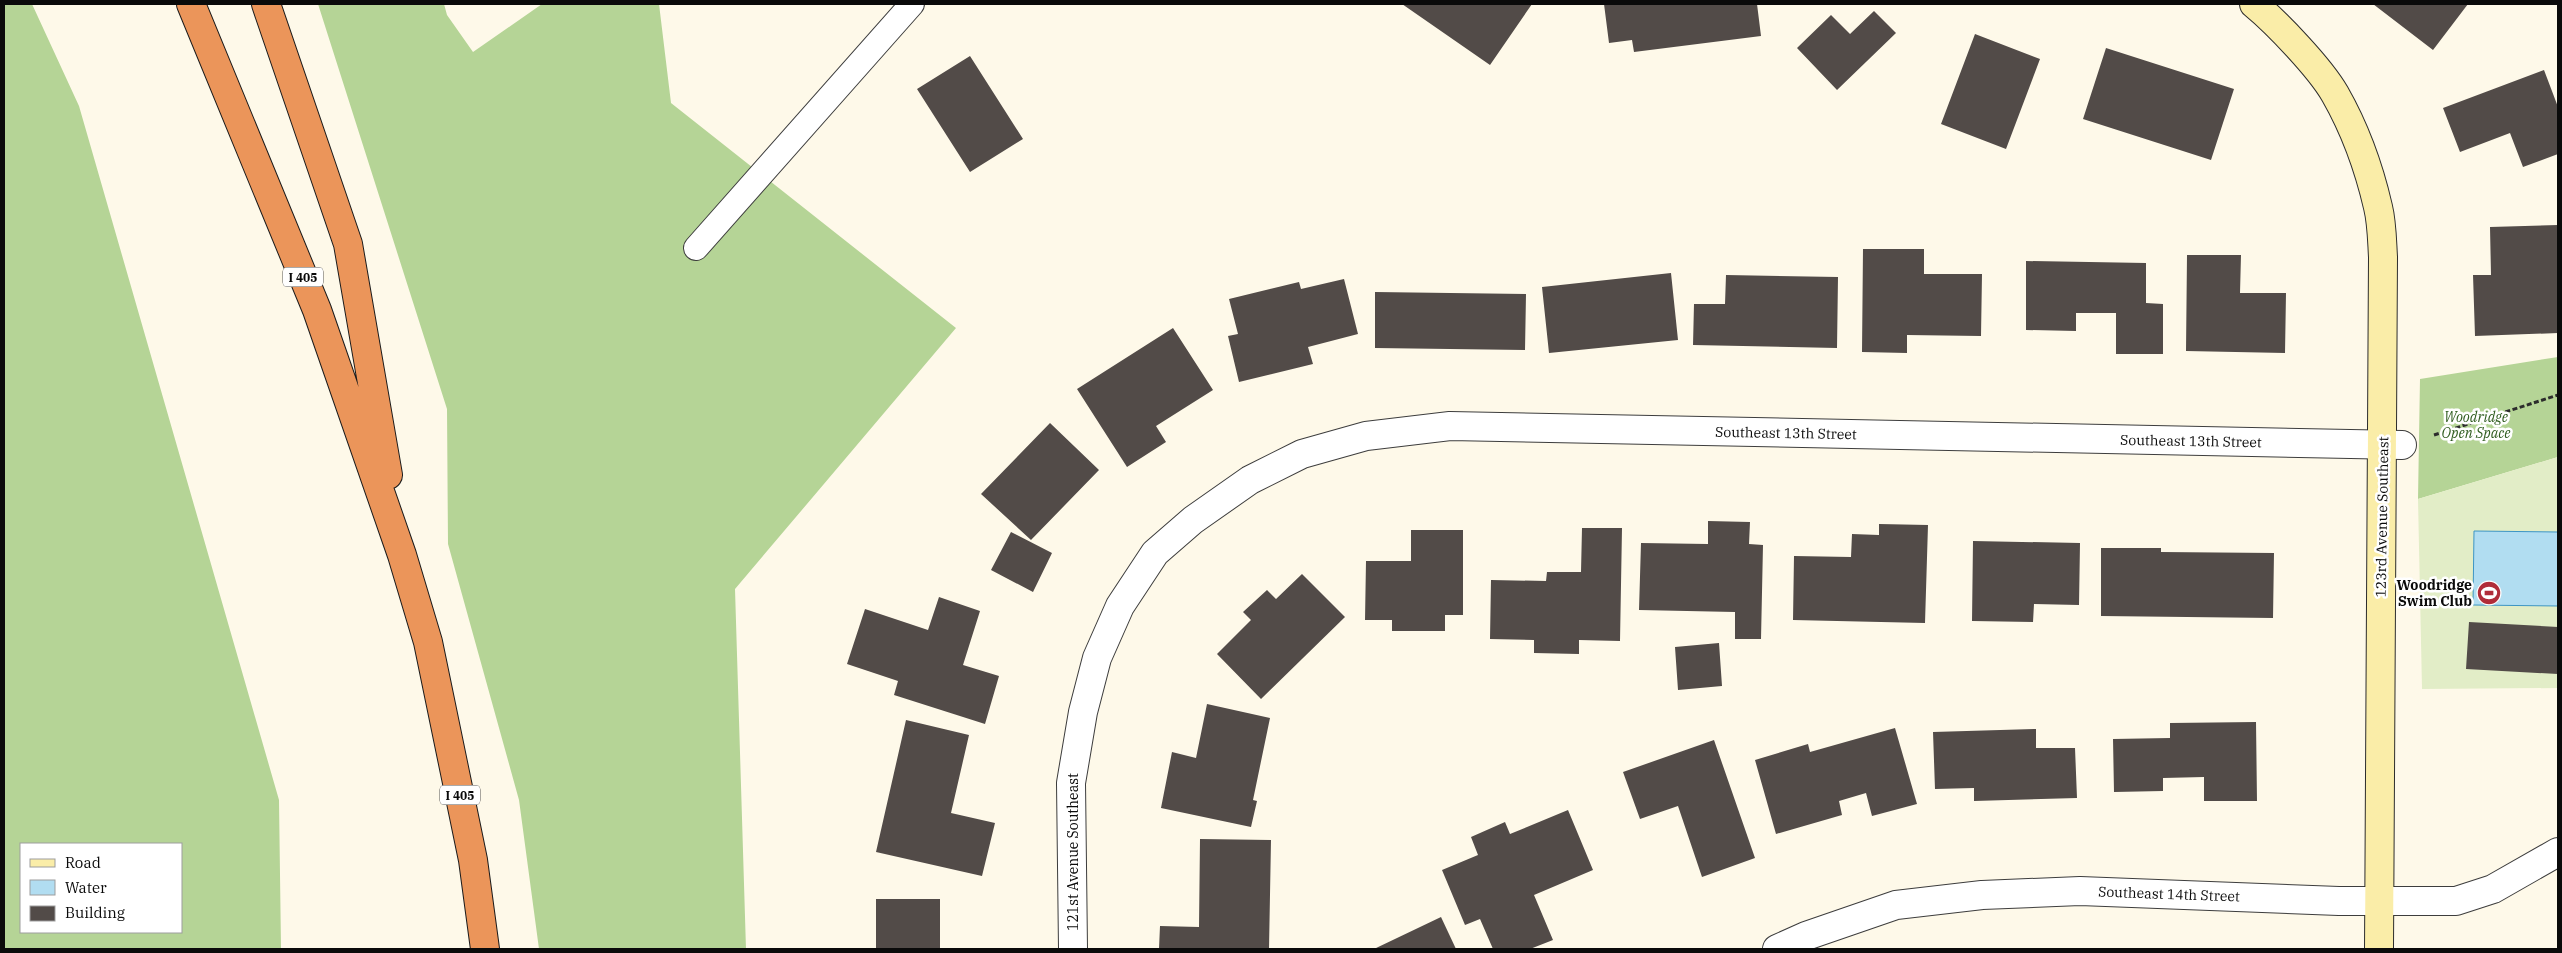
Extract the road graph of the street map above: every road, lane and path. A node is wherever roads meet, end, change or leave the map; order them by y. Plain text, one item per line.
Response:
1 (191, 4) edge
2 (266, 4) edge
3 (912, 4) edge
4 (2254, 4) edge
5 (696, 248) dead end
6 (2558, 395) edge
7 (2392, 445) junction
8 (1193, 520) joint
9 (402, 555) junction
10 (2558, 852) edge
11 (2379, 902) junction
12 (485, 949) edge
13 (1073, 949) edge
14 (1777, 949) edge
15 (2379, 949) edge

1 - 9 highway, I 405
2 - 9 highway
3 - 5 lane
4 - 7 street, 123rd Avenue Southeast
6 - 7 path
7 - 8 street, Southeast 13th Street
7 - 11 street, 123rd Avenue Southeast
8 - 13 street, 121st Avenue Southeast
9 - 12 highway, I 405
10 - 11 street, Southeast 14th Street
11 - 14 street, Southeast 14th Street
11 - 15 street, 123rd Avenue Southeast

